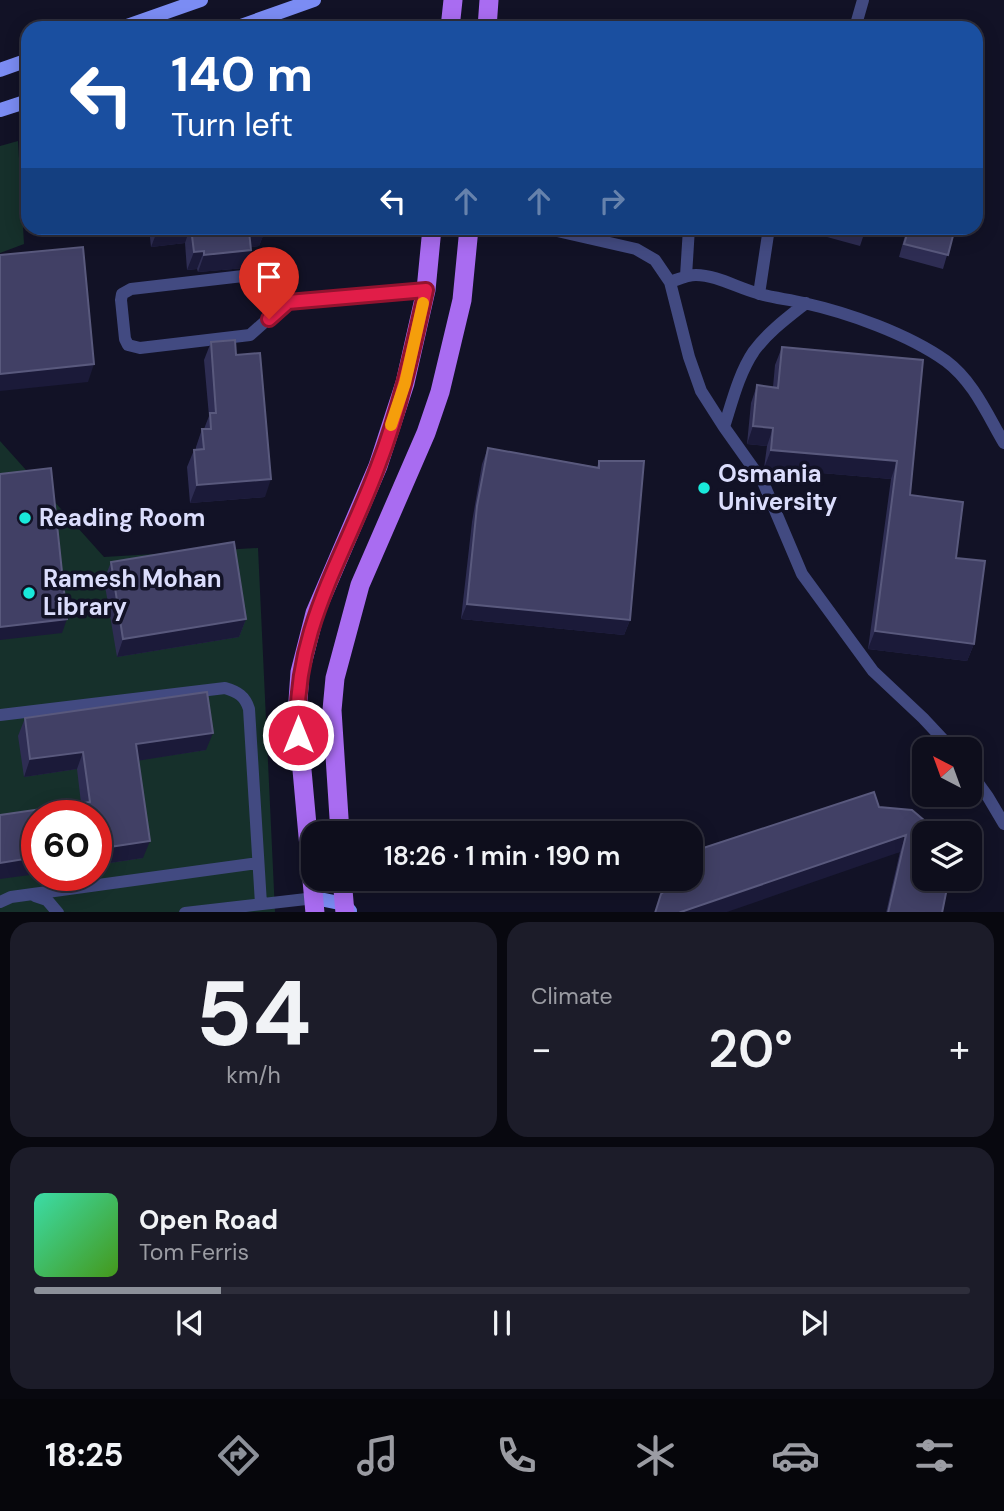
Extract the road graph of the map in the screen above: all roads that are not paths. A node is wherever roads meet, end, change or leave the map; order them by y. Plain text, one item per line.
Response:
1 (201, 0) edge
2 (314, 0) edge
3 (453, 0) edge
4 (489, 0) edge
5 (863, 0) edge
6 (141, 21) edge
7 (254, 21) edge
8 (451, 21) edge
9 (487, 21) edge
10 (857, 21) edge
11 (21, 62) edge
12 (0, 70) edge
13 (21, 102) edge
14 (0, 110) edge
15 (431, 235) edge
16 (468, 235) edge
17 (576, 235) edge
18 (688, 235) edge
19 (768, 235) edge
20 (685, 276) junction
21 (670, 282) junction
22 (426, 290) junction
23 (759, 294) junction
24 (288, 302) junction
25 (806, 303) junction
26 (724, 427) junction
27 (1004, 443) edge
28 (0, 716) edge
29 (941, 737) edge
30 (982, 789) edge
31 (339, 821) edge
32 (1004, 824) edge
33 (258, 863) junction
34 (344, 891) edge
35 (31, 894) junction
36 (0, 902) edge
37 (261, 904) junction
38 (315, 905) edge
39 (346, 910) edge
40 (58, 912) edge
41 (185, 912) edge

1 - 6 main road
2 - 7 main road
3 - 8 main road
4 - 9 main road
5 - 10 lane
11 - 12 main road
13 - 14 main road
15 - 22 main road
16 - 31 main road
17 - 21 lane
18 - 20 lane
19 - 23 lane
20 - 21 lane
20 - 23 lane
21 - 26 lane
22 - 24 lane
22 - 38 main road
23 - 25 lane
24 - 24 lane
25 - 26 lane
25 - 27 lane
26 - 29 lane
28 - 33 lane
30 - 32 lane
33 - 35 lane
33 - 37 lane
34 - 39 main road
35 - 36 lane
35 - 40 lane
37 - 38 lane
37 - 41 lane
38 - 39 main road

